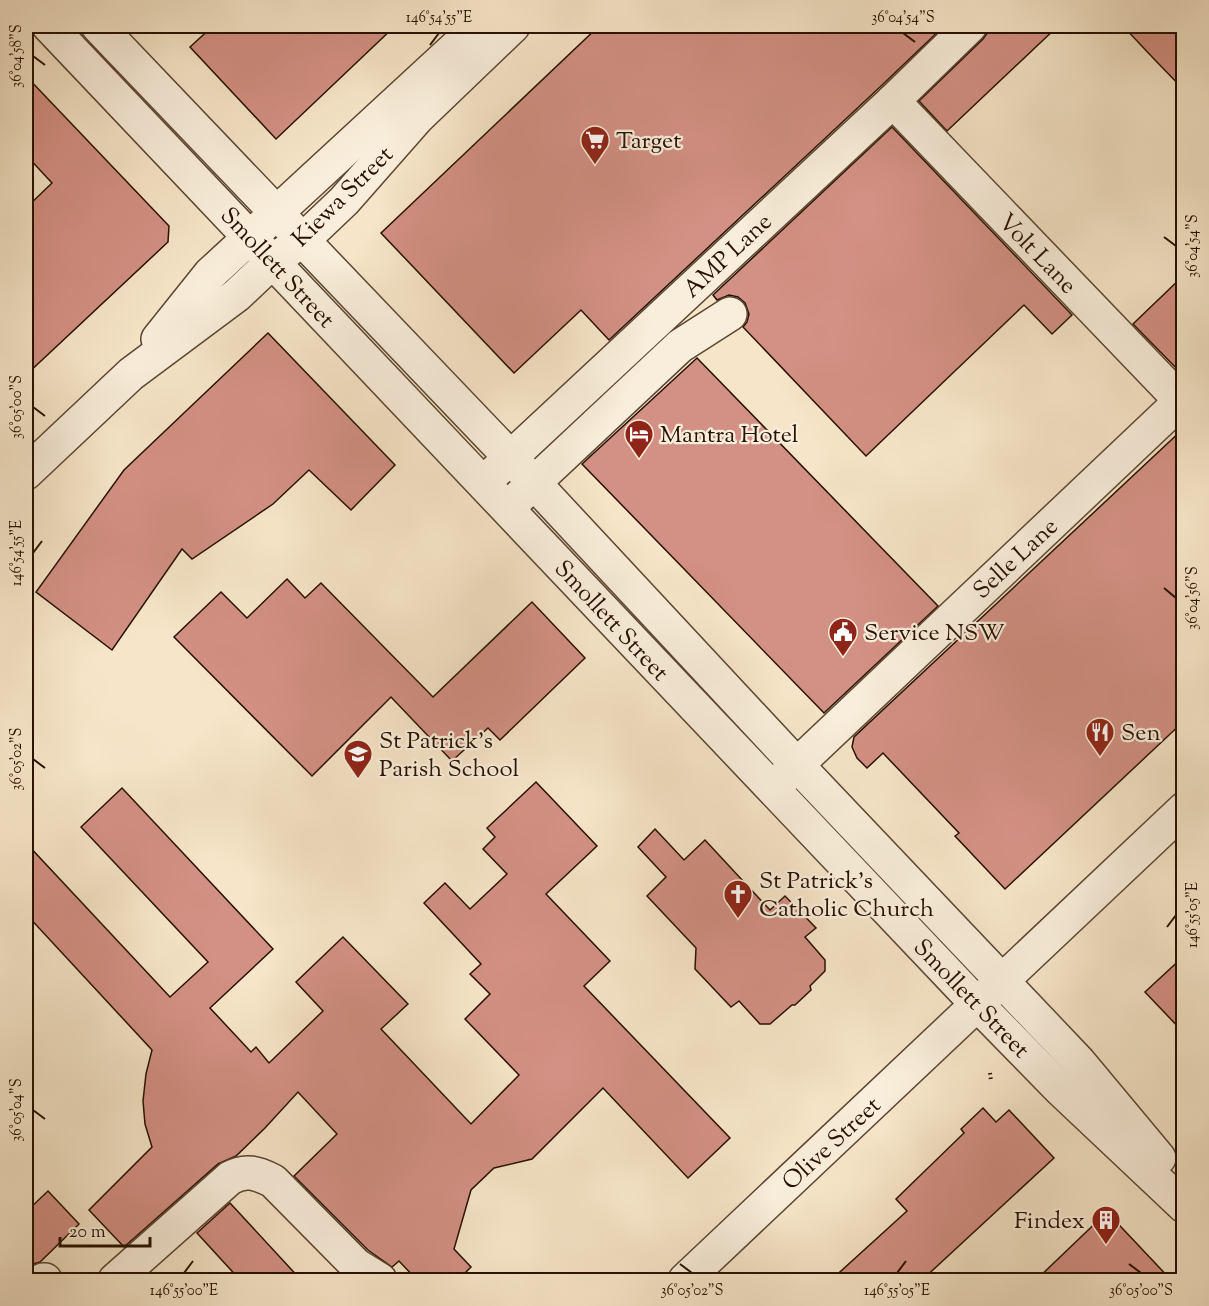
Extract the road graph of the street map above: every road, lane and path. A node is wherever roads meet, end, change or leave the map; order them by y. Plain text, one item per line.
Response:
1 (49, 26) edge
2 (98, 26) edge
3 (479, 26) edge
4 (513, 26) edge
5 (970, 26) edge
6 (893, 101) junction
7 (276, 212) junction
8 (250, 236) junction
9 (303, 240) junction
10 (274, 260) junction
11 (730, 314) dead end
12 (131, 374) junction
13 (1182, 403) edge
14 (510, 457) junction
15 (26, 473) edge
16 (534, 482) junction
17 (483, 484) junction
18 (507, 508) junction
19 (797, 765) junction
20 (772, 789) junction
21 (1184, 809) edge
22 (1001, 981) junction
23 (977, 1004) junction
24 (990, 1073) dead end
25 (991, 1081) dead end
26 (1184, 1187) edge
27 (1184, 1206) edge
28 (115, 1281) edge
29 (380, 1281) edge
30 (685, 1281) edge

1 - 8 street, Smollett Street
2 - 7 street, Smollett Street
3 - 7 street, Kiewa Street
4 - 9 street, Kiewa Street
5 - 6 street, AMP Lane
6 - 13 street, Volt Lane
6 - 14 street, AMP Lane
7 - 8 street, Kiewa Street
7 - 9 street, Smollett Street
8 - 10 street, Smollett Street
8 - 12 street, Kiewa Street
9 - 10 street, Kiewa Street
9 - 14 street, Smollett Street
10 - 12 street, Kiewa Street
10 - 17 street, Smollett Street
11 - 16 street
12 - 15 street, Kiewa Street
13 - 19 street, Selle Lane
14 - 16 street, Smollett Street
14 - 17 street, AMP Lane
16 - 18 street
16 - 19 street, Smollett Street
17 - 18 street, Smollett Street
18 - 20 street, Smollett Street
19 - 20 street, Selle Lane
19 - 22 street, Smollett Street
20 - 23 street, Smollett Street
21 - 22 street
22 - 23 street, Olive Street
22 - 26 street, Smollett Street
23 - 27 street, Smollett Street
23 - 30 street, Olive Street
24 - 25 path
28 - 29 street

